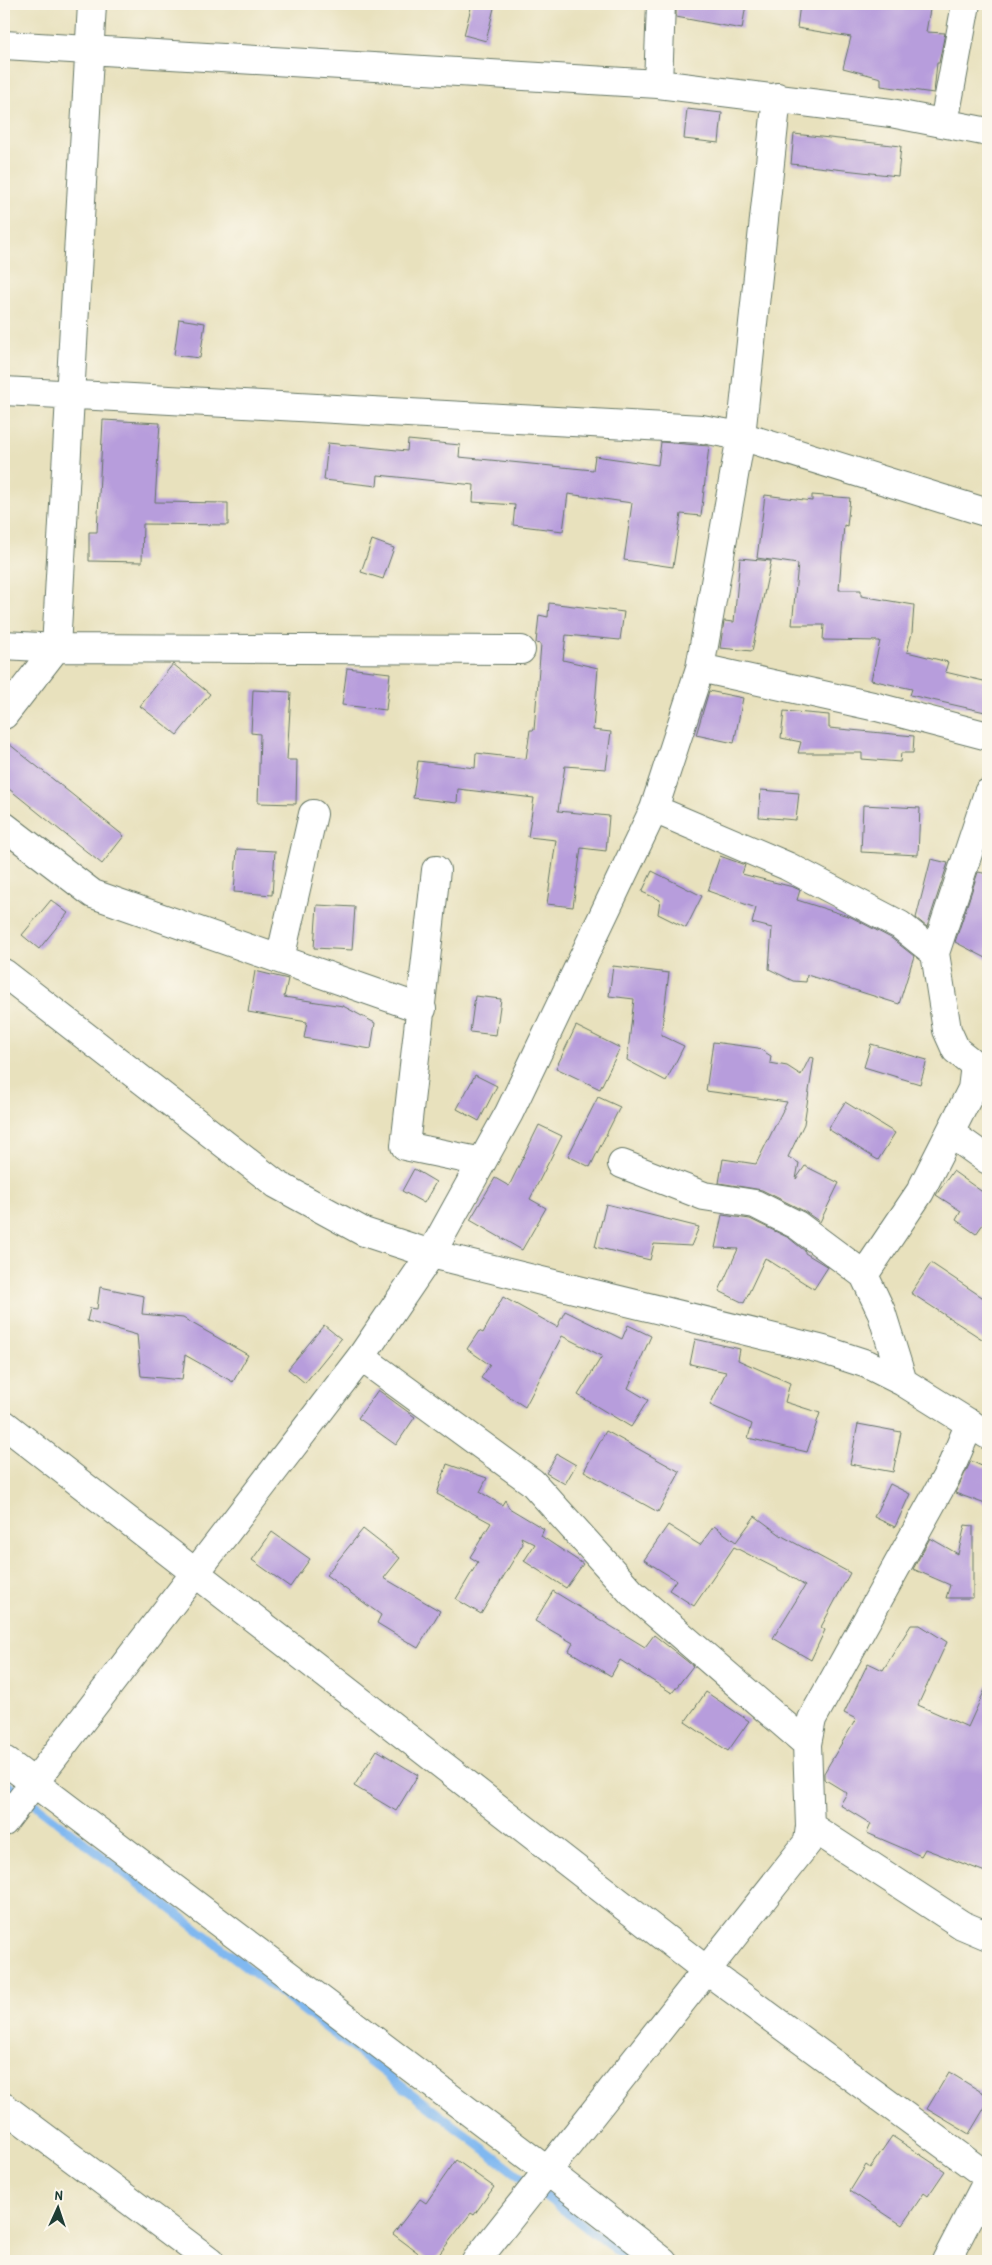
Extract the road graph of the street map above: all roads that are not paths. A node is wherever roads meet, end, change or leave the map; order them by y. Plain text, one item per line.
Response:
1 (92, 4) edge
2 (662, 4) edge
3 (966, 4) edge
4 (4, 45) edge
5 (90, 50) junction
6 (658, 84) junction
7 (777, 97) junction
8 (944, 123) junction
9 (988, 132) edge
10 (4, 391) edge
11 (70, 395) junction
12 (741, 436) junction
13 (988, 513) edge
14 (4, 645) edge
15 (56, 648) junction
16 (521, 650) dead end
17 (700, 668) junction
18 (4, 715) edge
19 (988, 736) edge
20 (988, 793) edge
21 (654, 809) junction
22 (313, 814) dead end
23 (4, 826) edge
24 (436, 870) dead end
25 (935, 953) junction
26 (280, 959) junction
27 (4, 973) edge
28 (422, 1009) junction
29 (950, 1133) junction
30 (988, 1160) edge
31 (482, 1162) junction
32 (622, 1164) dead end
33 (432, 1254) junction
34 (864, 1276) junction
35 (361, 1357) junction
36 (903, 1382) junction
37 (4, 1424) edge
38 (979, 1429) edge
39 (195, 1572) junction
40 (807, 1744) junction
41 (4, 1760) edge
42 (34, 1785) junction
43 (8, 1817) edge
44 (810, 1826) junction
45 (988, 1936) edge
46 (706, 1970) junction
47 (4, 2107) edge
48 (546, 2170) junction
49 (988, 2179) edge
50 (210, 2261) edge
51 (476, 2261) edge
52 (663, 2261) edge
53 (946, 2261) edge

1 - 5 street
2 - 6 street
3 - 8 street
4 - 5 street
5 - 6 street
5 - 11 street
6 - 7 street
7 - 8 street
7 - 12 street
8 - 9 street
10 - 11 street
11 - 12 street
11 - 15 street
12 - 13 street
12 - 17 street
14 - 15 street
15 - 16 street
15 - 18 street
17 - 19 street
17 - 21 street
20 - 25 street
21 - 25 street
21 - 31 street
22 - 26 street
23 - 26 street
24 - 28 street
25 - 29 street
26 - 28 street
27 - 33 street
28 - 31 street
29 - 30 street
29 - 34 street
31 - 33 street
32 - 34 street
33 - 35 street
33 - 36 street
34 - 36 street
35 - 39 street
35 - 40 street
36 - 38 street
37 - 39 street
38 - 40 street
39 - 42 street
39 - 46 street
40 - 44 street
41 - 42 street
42 - 43 street
42 - 48 street
44 - 45 street
44 - 46 street
46 - 48 street
46 - 49 street
47 - 50 street
48 - 51 street
48 - 52 street
49 - 53 street

